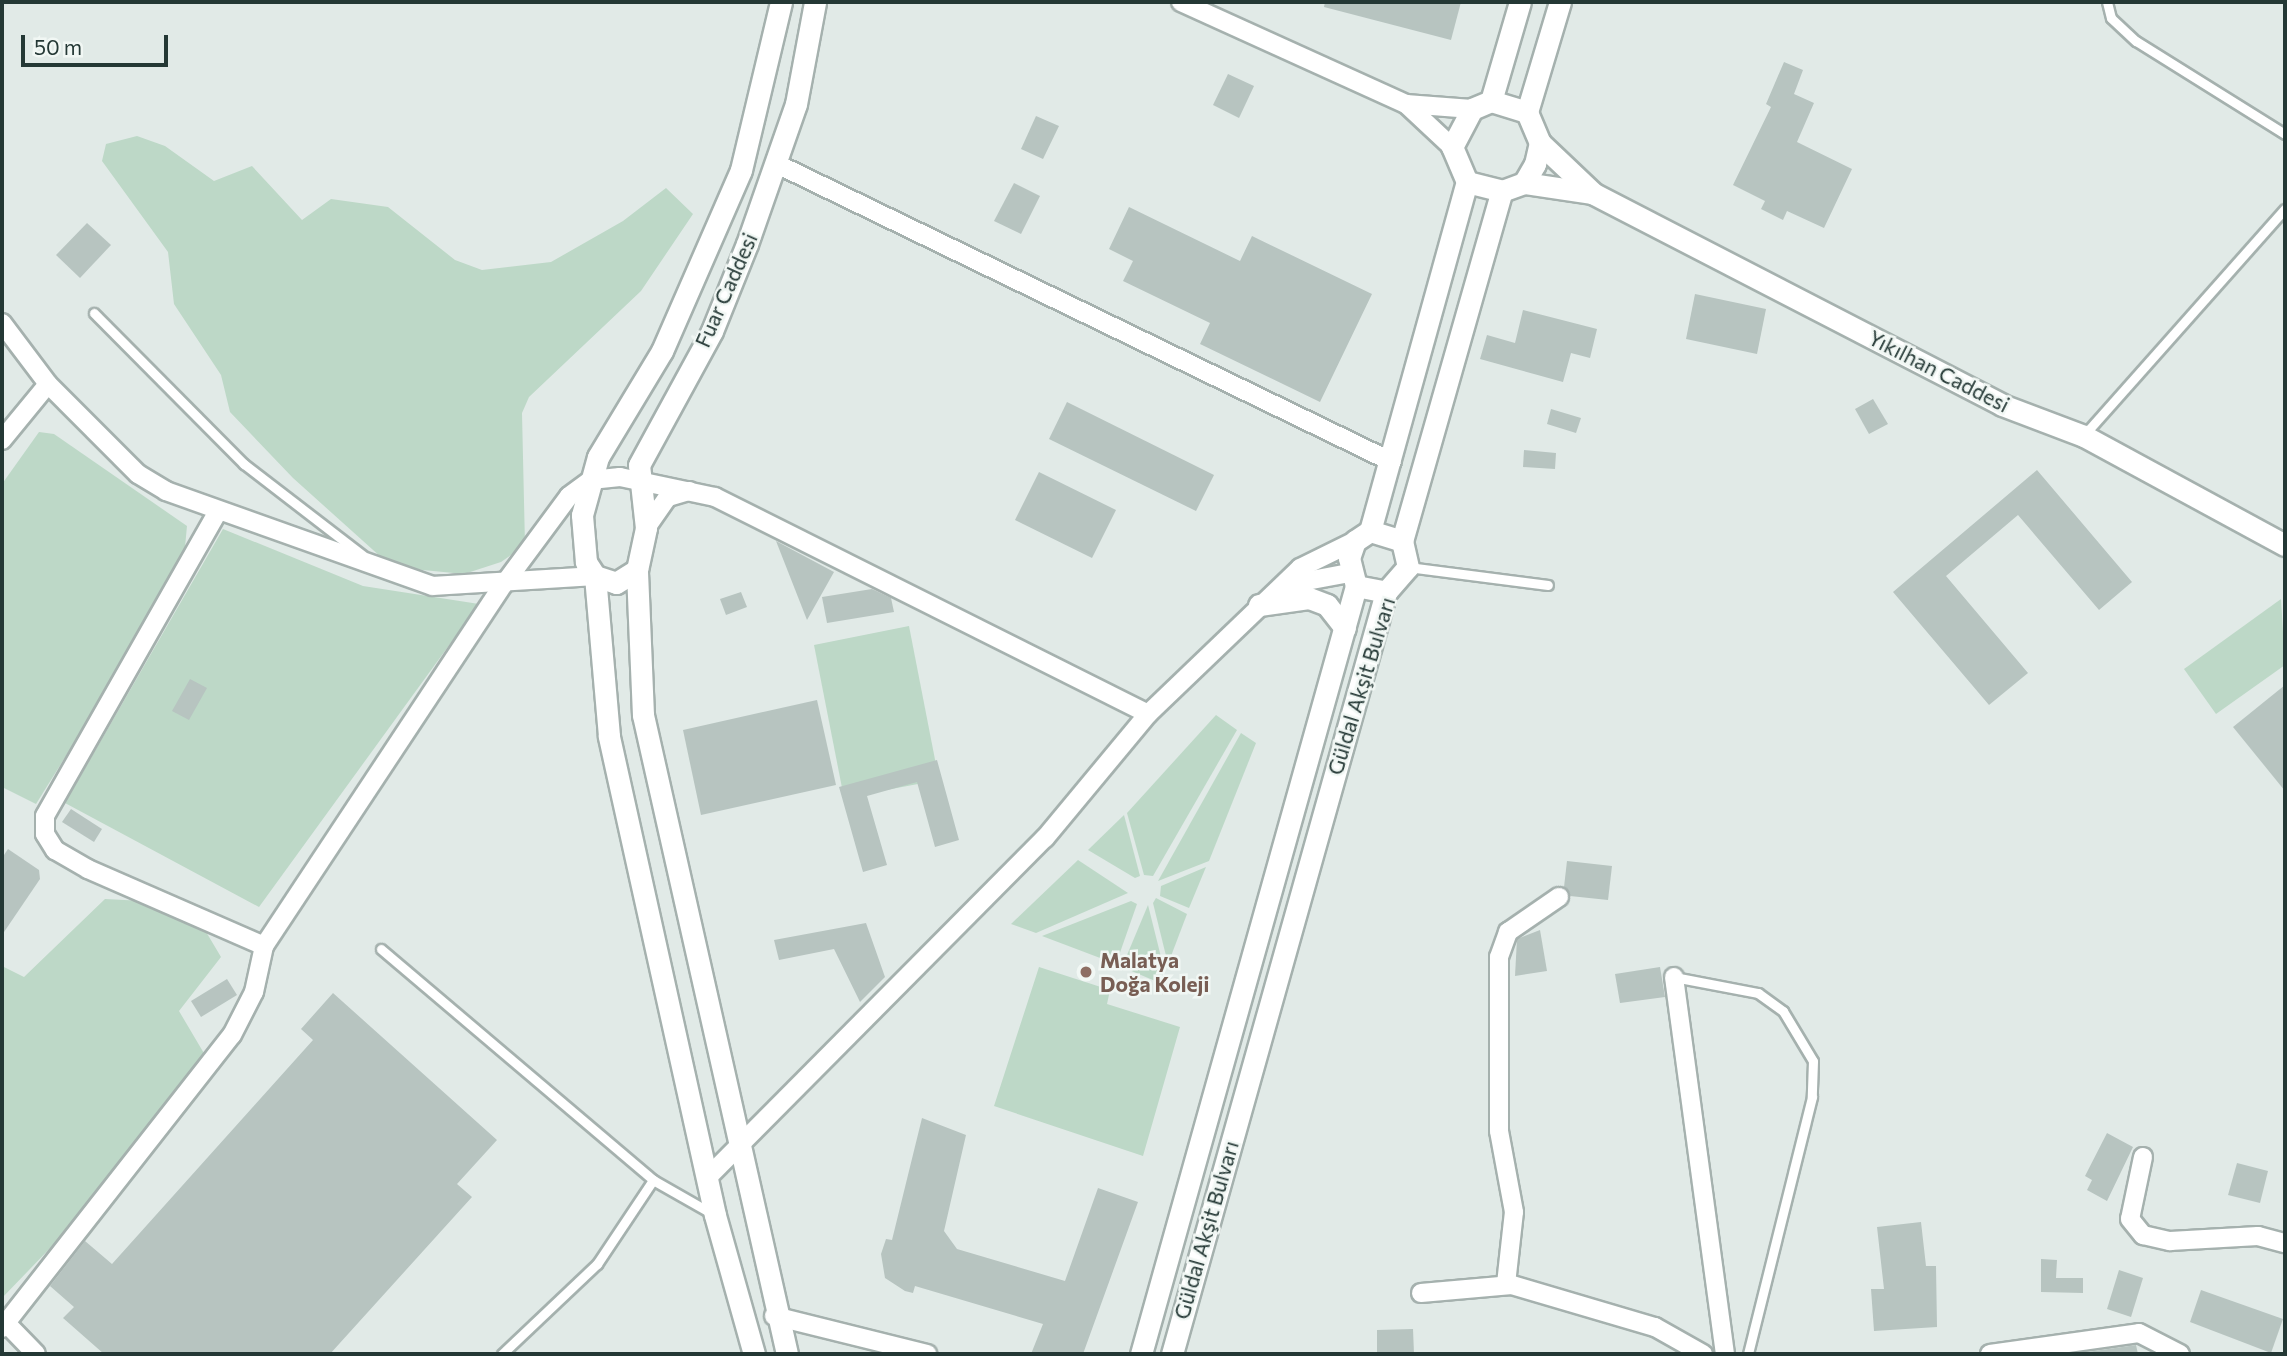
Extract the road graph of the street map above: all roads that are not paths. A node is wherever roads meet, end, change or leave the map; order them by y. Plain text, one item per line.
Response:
1 (781, 2) edge
2 (816, 2) edge
3 (1181, 2) edge
4 (1520, 2) edge
5 (1560, 2) edge
6 (2107, 2) edge
7 (1406, 104) junction
8 (1481, 105) junction
9 (1527, 112) junction
10 (2285, 134) edge
11 (1540, 143) junction
12 (1452, 147) junction
13 (777, 164) junction
14 (1467, 182) junction
15 (1524, 183) junction
16 (1502, 191) junction
17 (1594, 194) junction
18 (2285, 209) edge
19 (94, 313) dead end
20 (2, 323) edge
21 (48, 384) junction
22 (2084, 436) junction
23 (2, 440) edge
24 (1392, 462) junction
25 (591, 480) junction
26 (639, 480) junction
27 (692, 490) junction
28 (217, 513) junction
29 (646, 528) junction
30 (1362, 536) junction
31 (1402, 541) junction
32 (2285, 545) edge
33 (1408, 567) junction
34 (637, 570) junction
35 (390, 576) junction
36 (596, 576) junction
37 (1353, 579) junction
38 (505, 584) junction
39 (1548, 585) dead end
40 (1279, 587) junction
41 (1385, 592) junction
42 (1259, 605) junction
43 (1345, 628) junction
44 (1148, 714) junction
45 (1559, 897) dead end
46 (264, 946) junction
47 (381, 949) dead end
48 (1674, 977) joint
49 (737, 1147) junction
50 (2143, 1157) dead end
51 (707, 1178) junction
52 (653, 1180) junction
53 (715, 1215) junction
54 (2285, 1243) edge
55 (1506, 1284) junction
56 (1421, 1293) dead end
57 (774, 1315) junction
58 (4, 1325) edge
59 (36, 1354) edge
60 (502, 1354) edge
61 (754, 1354) edge
62 (787, 1354) edge
63 (927, 1354) edge
64 (1141, 1354) edge
65 (1172, 1354) edge
66 (1703, 1354) edge
67 (1725, 1354) edge
68 (1748, 1354) edge
69 (1990, 1354) edge
70 (2180, 1354) edge

1 - 25 street
2 - 13 street, Fuar Caddesi
3 - 7 street
4 - 8 street
5 - 9 street
6 - 10 lane
7 - 8 street
7 - 12 street
8 - 9 street
8 - 12 street
9 - 11 street
11 - 15 street
11 - 17 street, Yıkılhan Caddesi
12 - 14 street
13 - 24 street
13 - 26 street, Fuar Caddesi
14 - 16 street
14 - 24 street, Güldal Akşit Bulvarı
15 - 16 street
15 - 17 street, Yıkılhan Caddesi
16 - 31 street
17 - 22 street, Yıkılhan Caddesi
18 - 22 lane
19 - 35 lane
20 - 21 street
21 - 23 street
21 - 28 street
22 - 32 street, Yıkılhan Caddesi
24 - 30 street, Güldal Akşit Bulvarı
25 - 26 street
25 - 36 street
25 - 38 street
26 - 27 street
26 - 29 street, Fuar Caddesi
27 - 29 street
27 - 44 street
28 - 35 street
28 - 46 street
29 - 34 street, Fuar Caddesi
30 - 31 street
30 - 37 street, Güldal Akşit Bulvarı
30 - 40 street
31 - 33 street
33 - 39 lane
33 - 41 street, Güldal Akşit Bulvarı
34 - 36 street
34 - 49 street, Fuar Caddesi
35 - 38 street
36 - 38 street
36 - 51 street
37 - 40 street
37 - 41 street
37 - 43 street, Güldal Akşit Bulvarı
38 - 46 street
40 - 42 street
41 - 65 street, Güldal Akşit Bulvarı
42 - 43 street
42 - 44 street
43 - 64 street, Güldal Akşit Bulvarı
44 - 49 street
45 - 55 street
46 - 58 street
47 - 52 lane
48 - 67 street
48 - 68 lane
49 - 51 street
49 - 57 street, Fuar Caddesi
50 - 54 street
51 - 53 street
52 - 53 lane
52 - 60 lane
53 - 61 street
55 - 56 street
55 - 66 street
57 - 62 street, Fuar Caddesi
57 - 63 street
58 - 59 street
69 - 70 street

